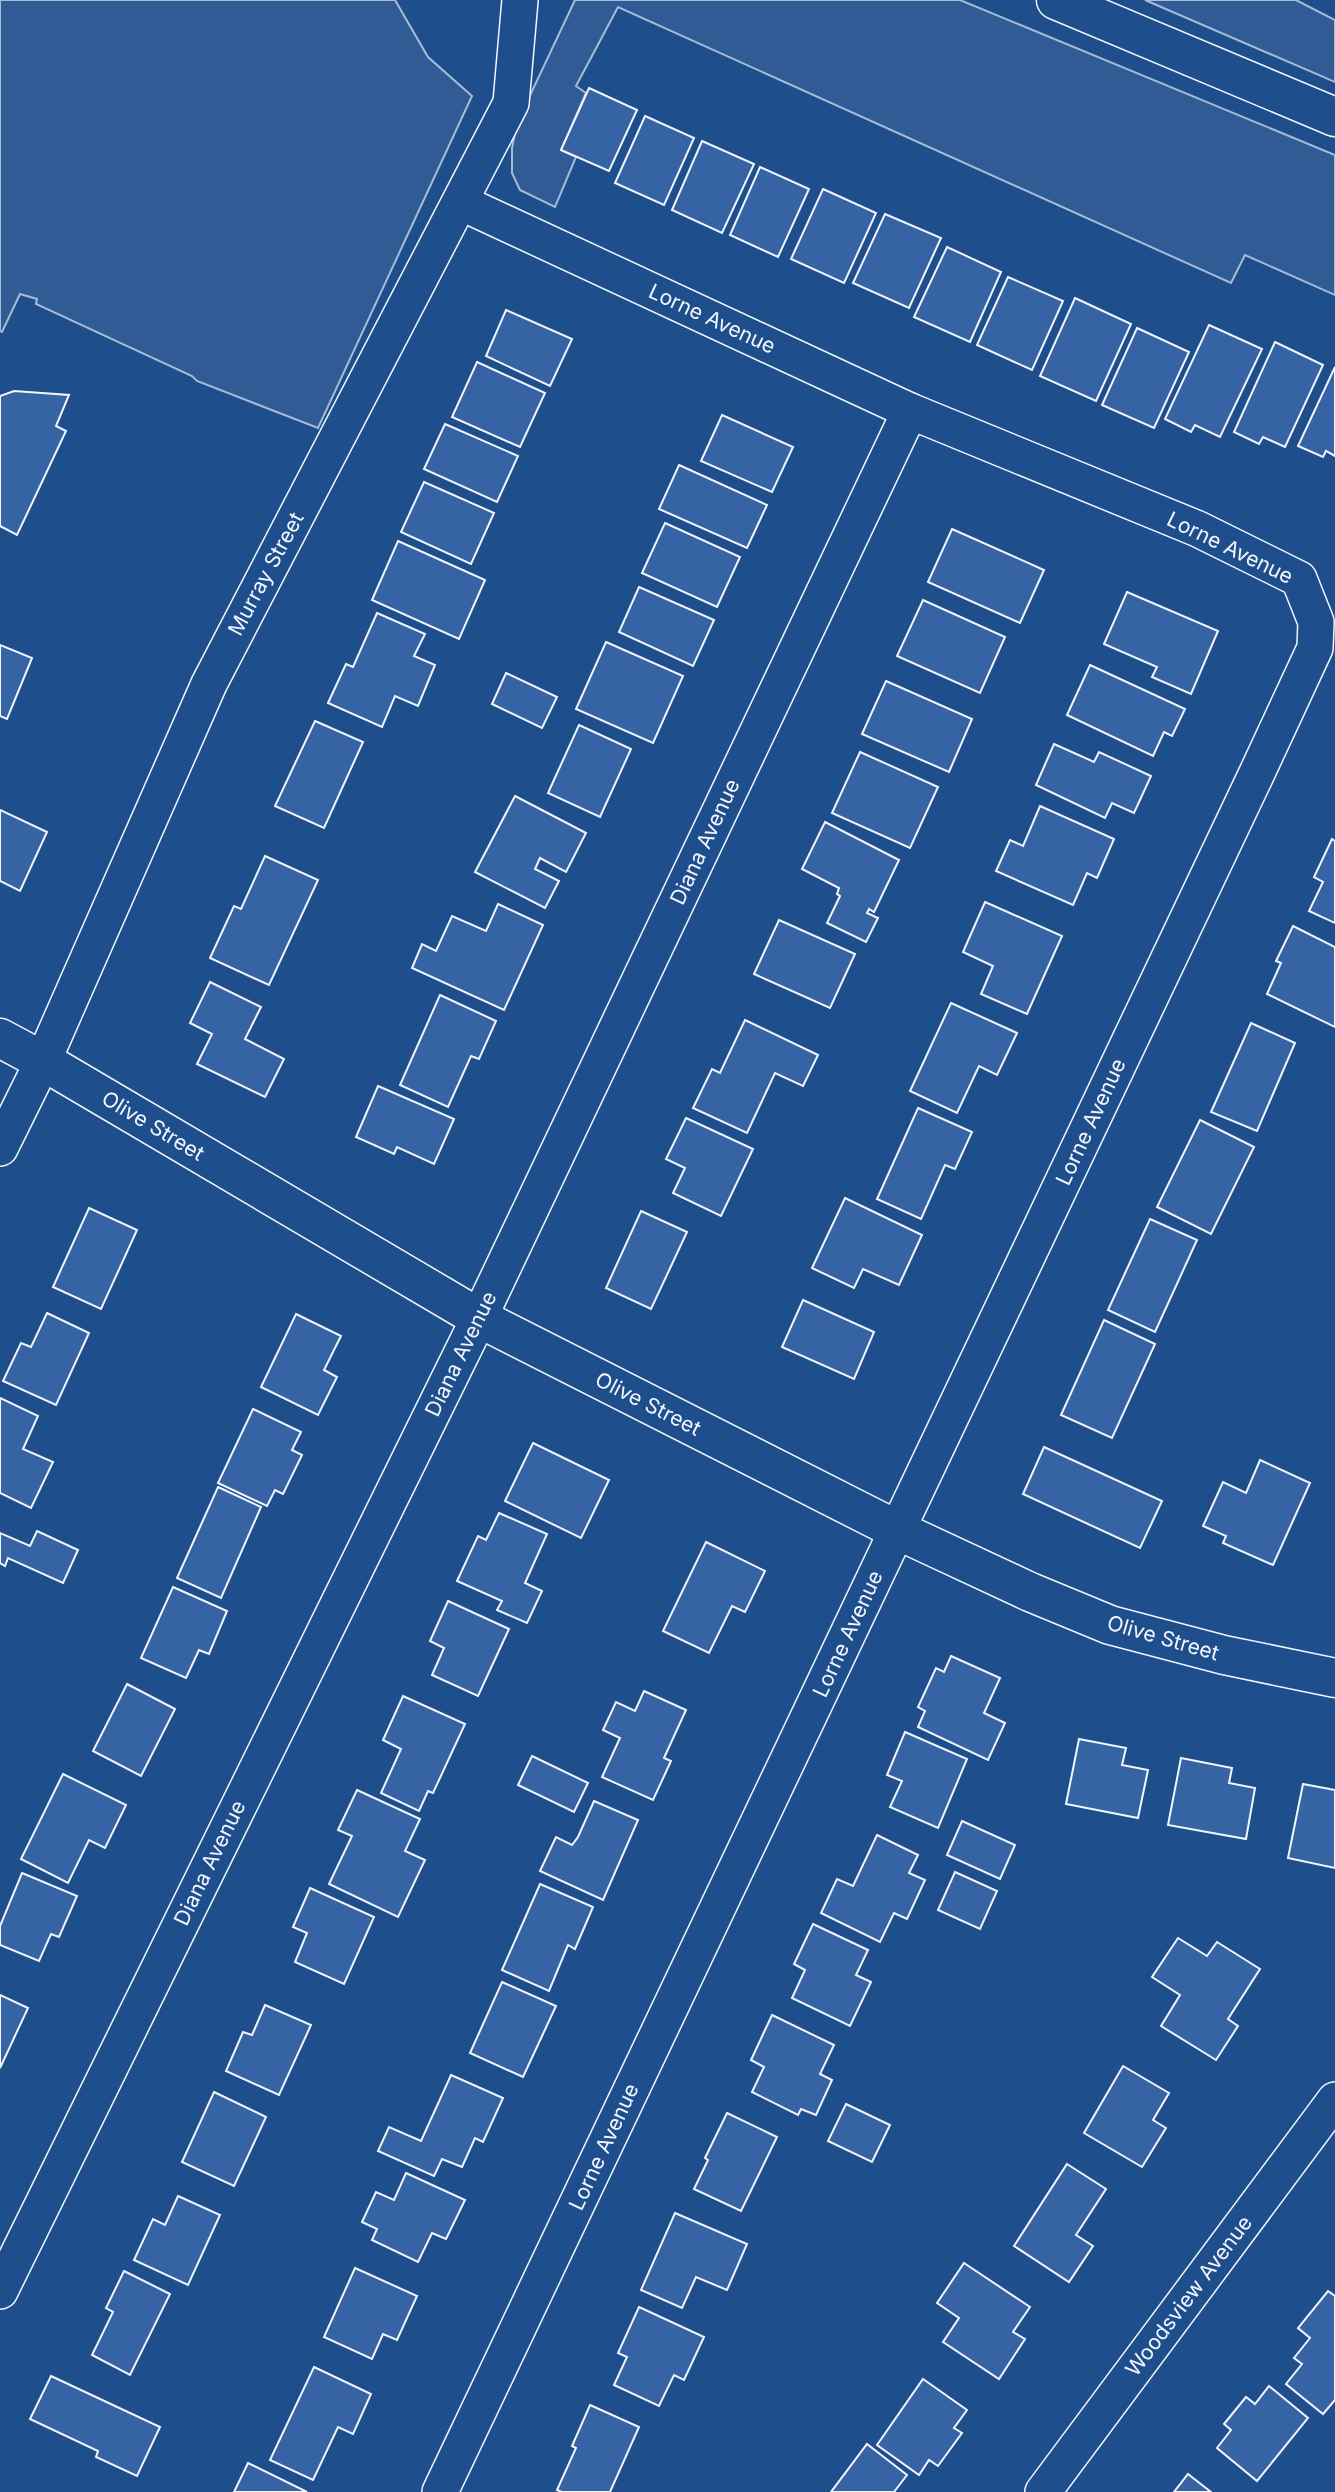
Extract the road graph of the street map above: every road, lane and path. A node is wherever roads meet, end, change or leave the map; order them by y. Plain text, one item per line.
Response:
1 (520, 0) edge
2 (1056, 0) edge
3 (1335, 117) edge
4 (460, 202) junction
5 (910, 411) junction
6 (0, 1038) edge
7 (43, 1061) junction
8 (0, 1149) edge
9 (479, 1318) junction
10 (897, 1530) junction
11 (1335, 1678) edge
12 (1335, 2100) edge
13 (0, 2291) edge
14 (440, 2492) edge
15 (1043, 2492) edge

1 - 4 street, Murray Street
2 - 3 main road
4 - 5 street, Lorne Avenue
4 - 7 street, Murray Street
5 - 9 street, Diana Avenue
5 - 10 street, Lorne Avenue
6 - 7 main road, Olive Street
7 - 8 street, Murray Street
7 - 9 main road, Olive Street
9 - 10 main road, Olive Street
9 - 13 street, Diana Avenue
10 - 11 main road, Olive Street
10 - 14 street, Lorne Avenue
12 - 15 street, Woodsview Avenue

